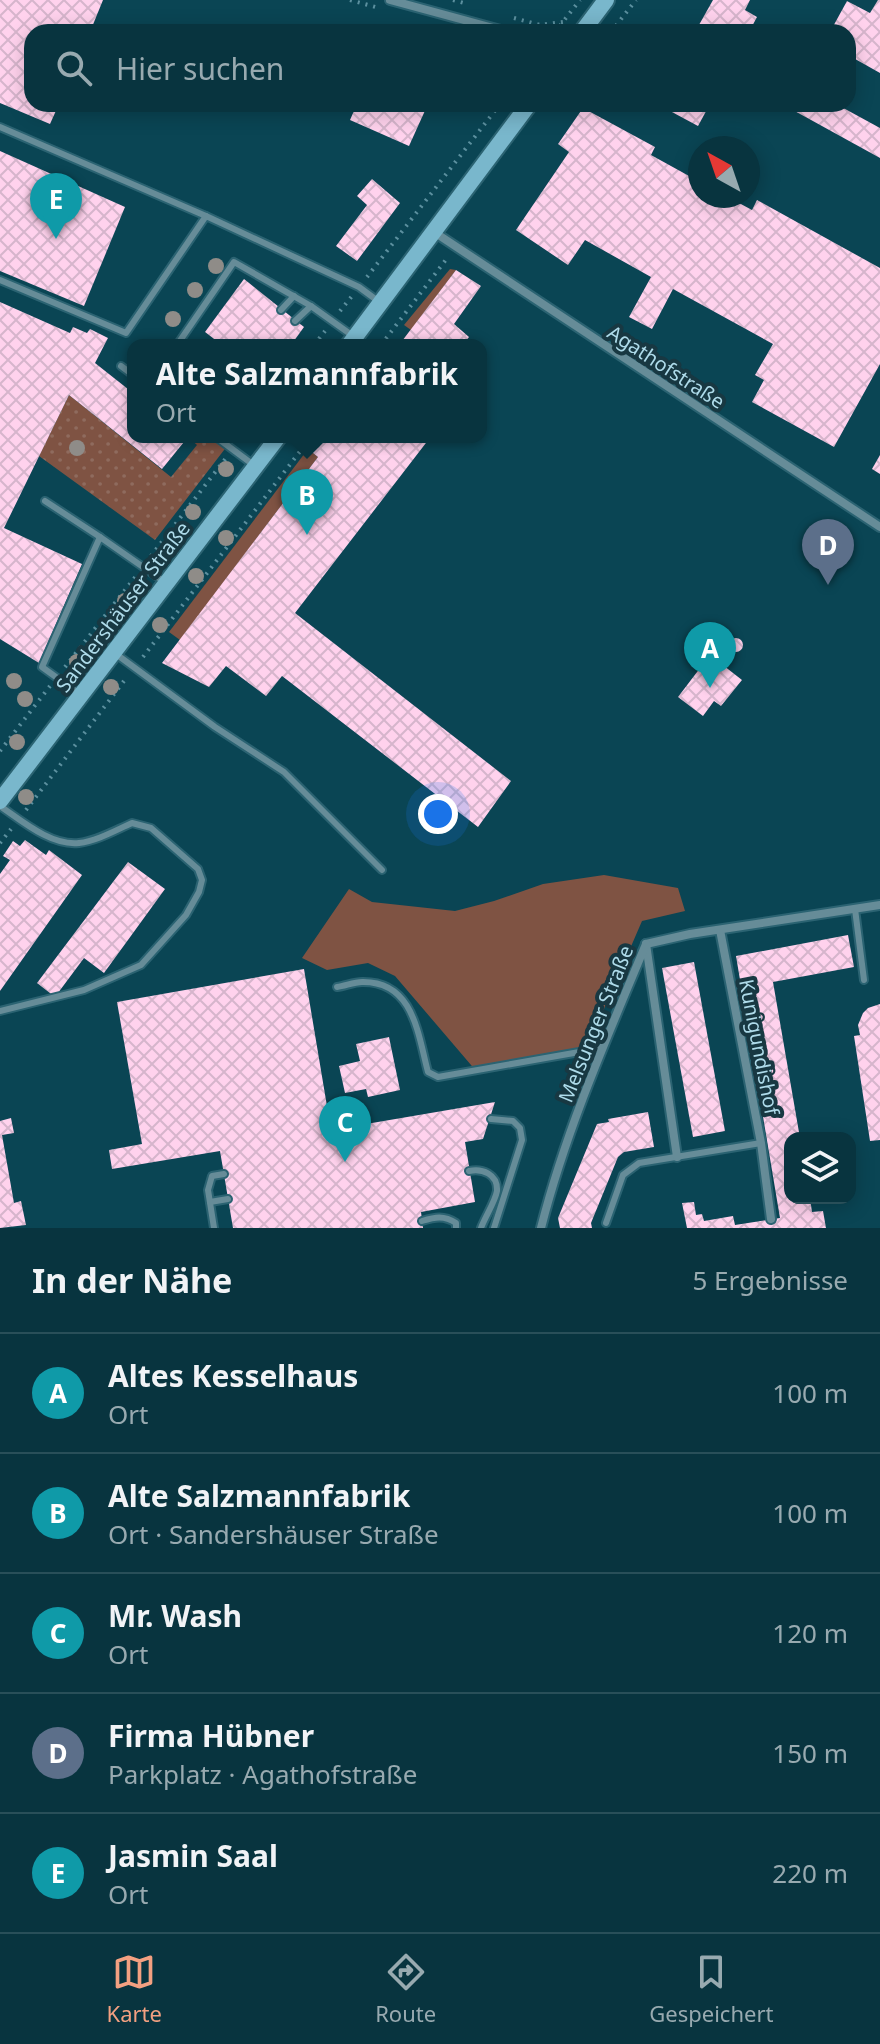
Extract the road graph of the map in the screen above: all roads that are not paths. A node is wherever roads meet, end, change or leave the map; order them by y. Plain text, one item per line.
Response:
1 (390, 0) edge
2 (606, 0) edge
3 (478, 24) edge
4 (588, 24) edge
5 (523, 112) edge
6 (0, 127) edge
7 (206, 216) junction
8 (434, 232) junction
9 (0, 280) edge
10 (294, 296) junction
11 (381, 303) junction
12 (311, 306) junction
13 (281, 310) dead end
14 (295, 321) dead end
15 (181, 339) edge
16 (350, 339) edge
17 (354, 339) edge
18 (121, 366) dead end
19 (127, 370) edge
20 (224, 443) edge
21 (274, 443) edge
22 (256, 467) junction
23 (45, 501) dead end
24 (880, 527) edge
25 (100, 537) junction
26 (167, 584) junction
27 (114, 652) junction
28 (81, 695) junction
29 (0, 804) edge
30 (382, 870) dead end
31 (880, 905) edge
32 (855, 909) junction
33 (720, 930) junction
34 (646, 944) junction
35 (864, 980) dead end
36 (337, 987) dead end
37 (0, 1011) edge
38 (602, 1048) junction
39 (491, 1119) dead end
40 (761, 1143) junction
41 (677, 1157) junction
42 (469, 1171) dead end
43 (224, 1174) dead end
44 (228, 1199) dead end
45 (210, 1202) junction
46 (771, 1219) dead end
47 (422, 1221) dead end
48 (606, 1223) dead end
49 (214, 1228) edge
50 (456, 1228) edge
51 (481, 1228) edge
52 (494, 1228) edge
53 (541, 1228) edge

1 - 3 street
2 - 4 main road
5 - 8 main road
6 - 7 lane
7 - 9 lane
7 - 11 lane
8 - 11 main road
8 - 24 street, Agathofstraße
10 - 12 lane
10 - 13 lane
10 - 15 lane
11 - 17 main road
12 - 14 lane
12 - 16 lane
18 - 19 lane
20 - 22 lane
21 - 22 main road, Sandershäuser Straße
22 - 26 main road, Sandershäuser Straße
23 - 25 lane
25 - 26 lane
25 - 28 lane
26 - 27 main road, Sandershäuser Straße
27 - 28 main road, Sandershäuser Straße
27 - 30 lane
28 - 29 main road, Sandershäuser Straße
29 - 37 lane
31 - 32 street
32 - 33 street
32 - 35 lane
33 - 34 street
33 - 40 street, Kunigundishof
34 - 38 street, Melsunger Straße
34 - 41 street, Melsunger Straße
36 - 38 lane
38 - 53 street, Melsunger Straße
39 - 52 lane
40 - 41 lane
40 - 46 street, Kunigundishof
41 - 48 lane
42 - 51 lane
43 - 45 lane
44 - 45 lane
45 - 49 lane
47 - 50 lane

